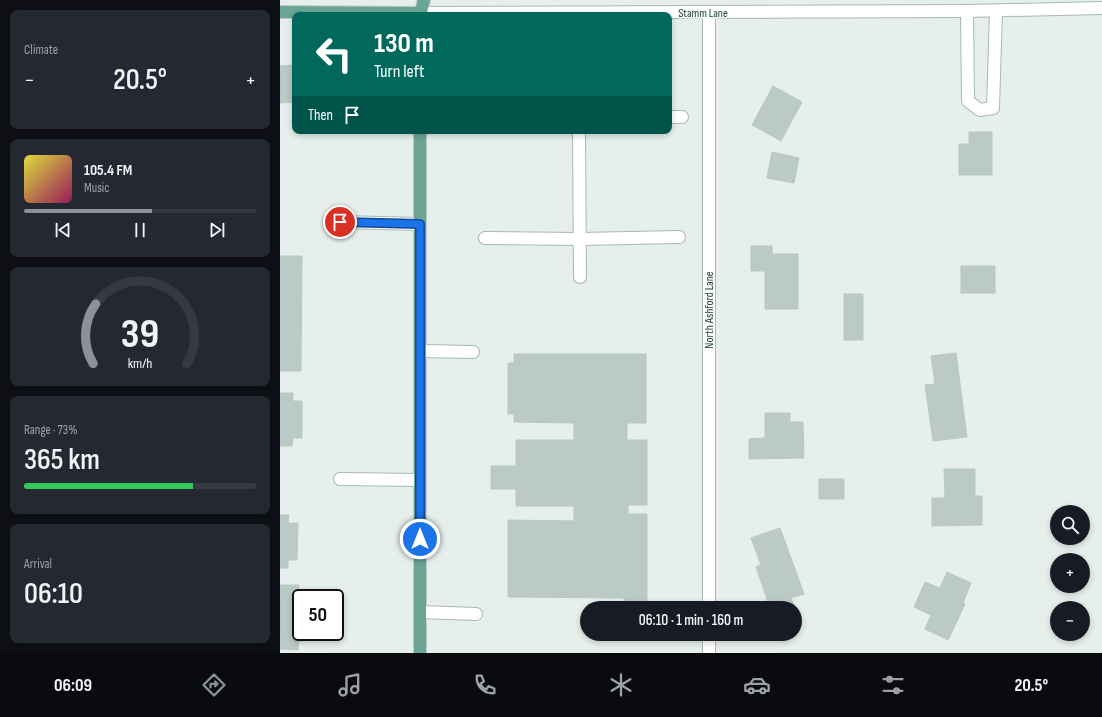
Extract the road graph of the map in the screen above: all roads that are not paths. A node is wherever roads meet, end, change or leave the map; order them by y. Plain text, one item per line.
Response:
1 (414, 0) edge
2 (424, 0) edge
3 (1102, 8) edge
4 (967, 11) junction
5 (996, 11) junction
6 (280, 12) edge
7 (292, 12) edge
8 (419, 12) edge
9 (421, 12) edge
10 (672, 13) edge
11 (709, 13) junction
12 (672, 117) edge
13 (682, 117) dead end
14 (420, 134) edge
15 (579, 134) edge
16 (340, 222) dead end
17 (420, 224) junction
18 (679, 237) dead end
19 (485, 238) dead end
20 (580, 239) junction
21 (580, 277) dead end
22 (420, 352) junction
23 (473, 352) dead end
24 (340, 479) dead end
25 (420, 480) junction
26 (709, 601) edge
27 (420, 612) junction
28 (476, 614) dead end
29 (709, 641) edge
30 (420, 653) edge
31 (709, 653) edge

1 - 8 main road
2 - 9 main road
3 - 5 street, Stamm Lane
4 - 5 street, Stamm Lane
4 - 5 street
4 - 11 street, Stamm Lane
6 - 7 main road, Stamm Lane
10 - 11 street, Stamm Lane
11 - 26 street, North Ashford Lane
12 - 13 street
14 - 17 main road
15 - 20 street
16 - 17 street
17 - 22 main road
18 - 20 street
19 - 20 street
20 - 21 street
22 - 23 street
22 - 25 main road
24 - 25 street
25 - 27 main road
27 - 28 street
27 - 30 main road
29 - 31 street

